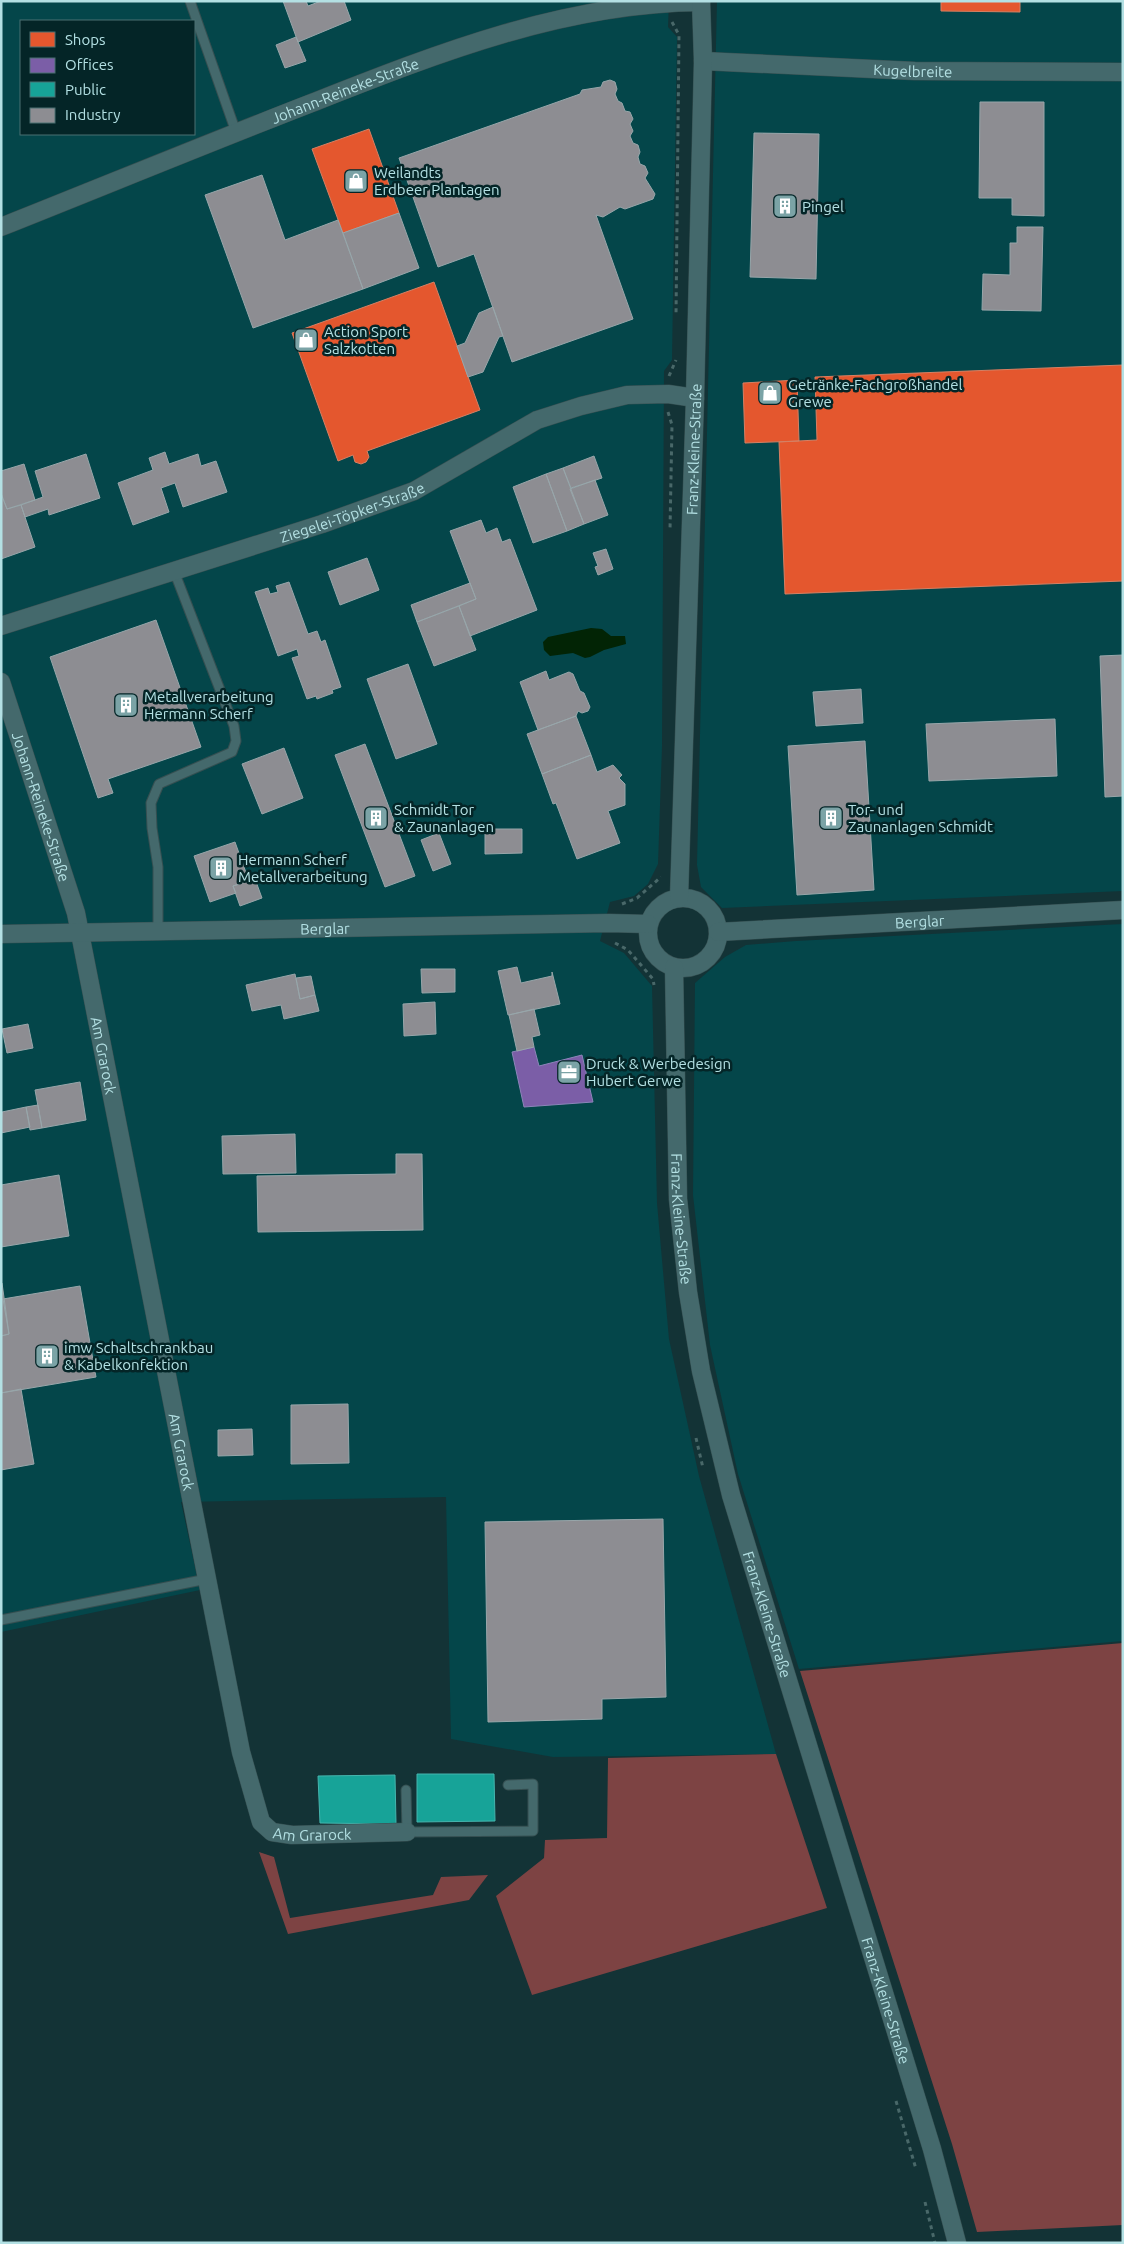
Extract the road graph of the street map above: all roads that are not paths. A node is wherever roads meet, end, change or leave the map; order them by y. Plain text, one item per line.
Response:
1 (190, 1) edge
2 (673, 2) edge
3 (701, 2) edge
4 (703, 61) junction
5 (1123, 72) edge
6 (236, 132) junction
7 (1, 227) edge
8 (695, 398) junction
9 (174, 571) junction
10 (1, 626) edge
11 (1, 682) edge
12 (679, 898) junction
13 (1123, 910) edge
14 (648, 924) junction
15 (80, 932) junction
16 (158, 932) junction
17 (718, 932) junction
18 (1, 934) edge
19 (674, 967) junction
20 (208, 1580) junction
21 (1, 1620) edge
22 (508, 1784) dead end
23 (406, 1790) dead end
24 (407, 1832) junction
25 (957, 2243) edge

1 - 6 lane
2 - 3 street, Johann-Reineke-Straße
2 - 6 street, Johann-Reineke-Straße
3 - 4 street, Franz-Kleine-Straße
4 - 5 street, Kugelbreite
4 - 8 street, Franz-Kleine-Straße
6 - 7 street, Johann-Reineke-Straße
8 - 9 street, Ziegelei-Töpker-Straße
8 - 12 street, Franz-Kleine-Straße
9 - 10 street, Ziegelei-Töpker-Straße
9 - 16 lane
11 - 15 street, Johann-Reineke-Straße
12 - 14 street
12 - 17 street
13 - 17 street, Berglar
14 - 16 street, Berglar
14 - 19 street
15 - 16 street, Berglar
15 - 18 street, Berglar
15 - 20 street, Am Grarock
17 - 19 street
19 - 25 street, Franz-Kleine-Straße
20 - 21 lane
20 - 24 street, Am Grarock
22 - 24 lane
23 - 24 lane

